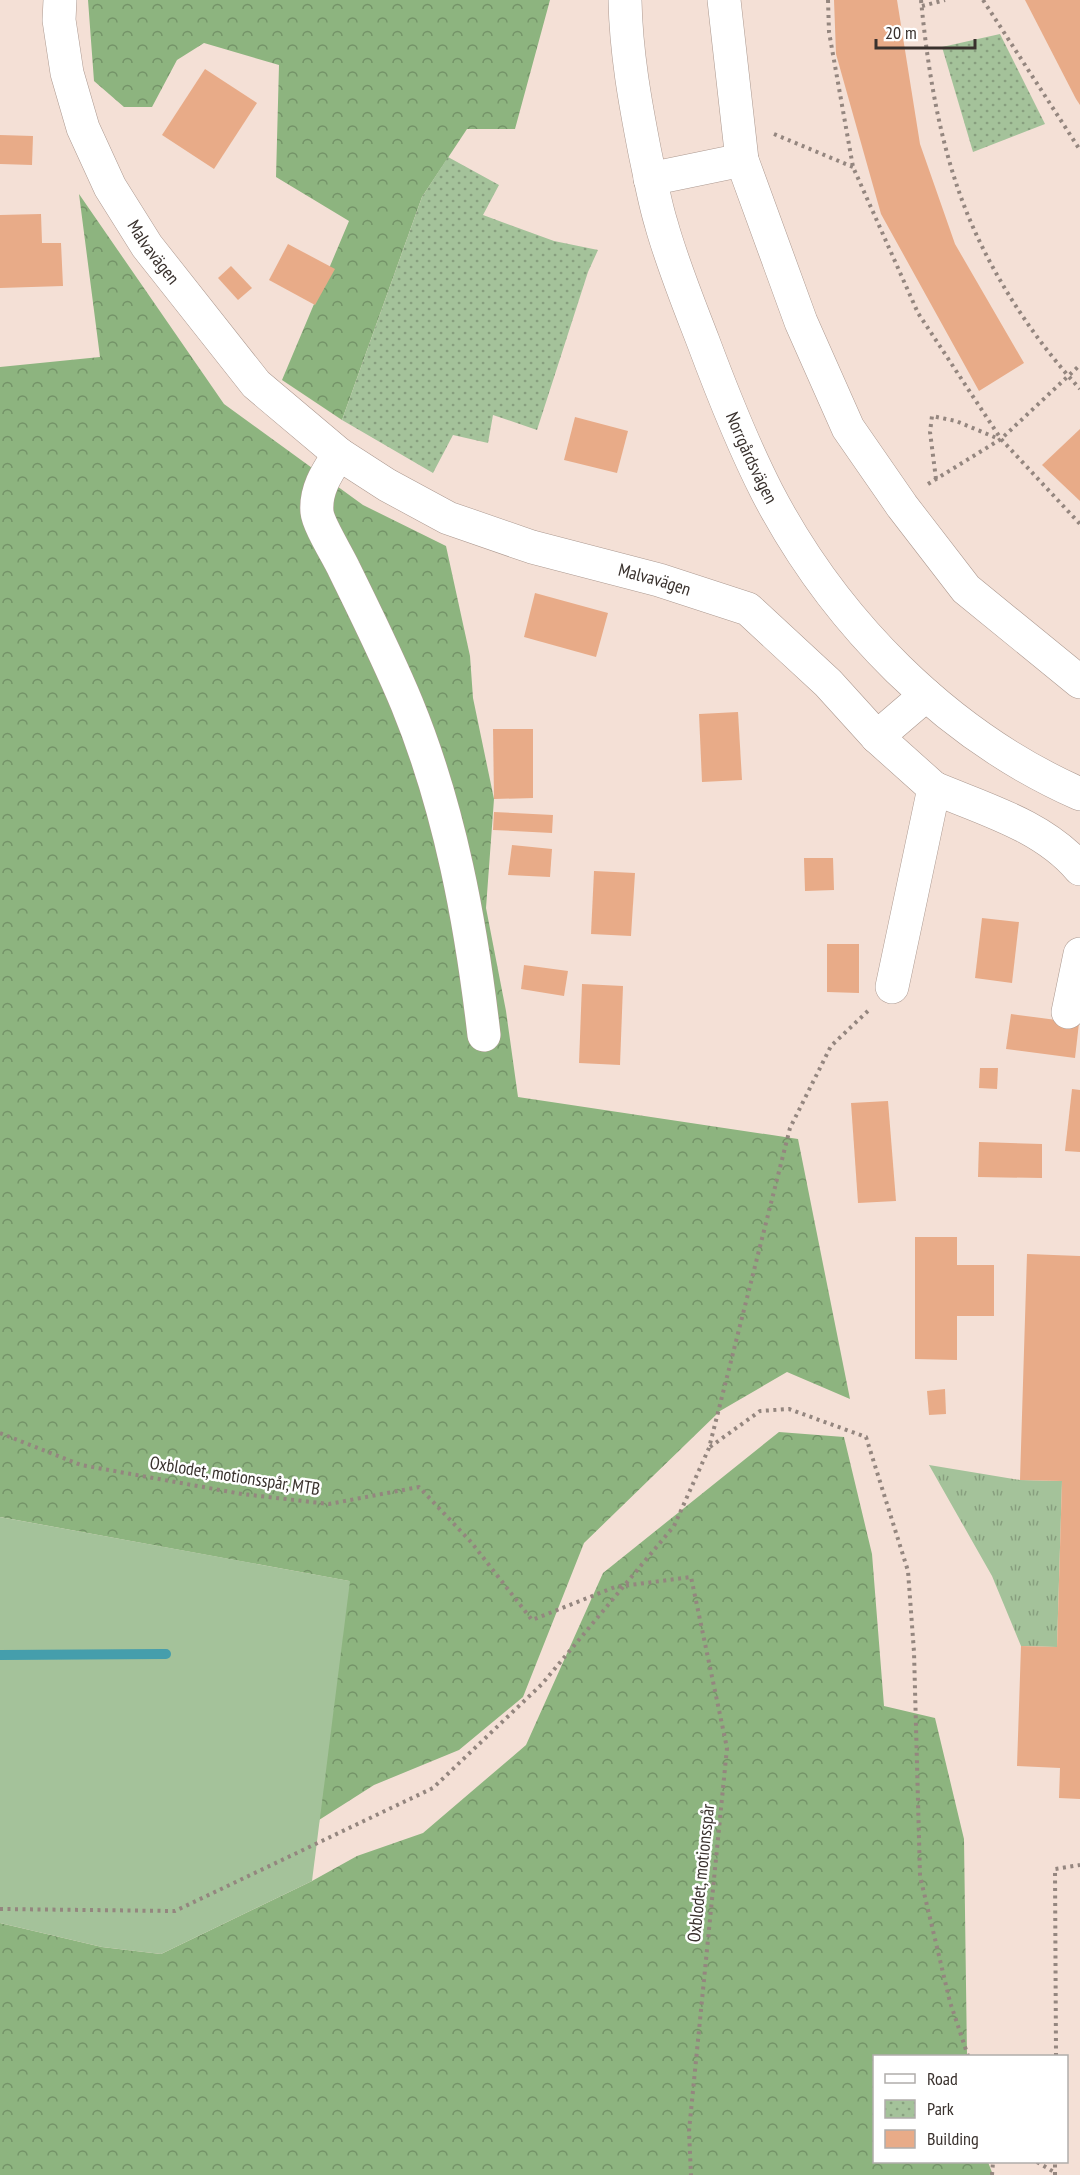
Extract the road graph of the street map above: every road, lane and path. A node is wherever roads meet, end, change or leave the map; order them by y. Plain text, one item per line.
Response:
1 (60, 0) edge
2 (625, 0) edge
3 (724, 0) edge
4 (828, 0) edge
5 (921, 0) edge
6 (945, 0) edge
7 (983, 0) edge
8 (922, 6) junction
9 (738, 120) junction
10 (1080, 150) edge
11 (742, 160) junction
12 (853, 167) junction
13 (650, 179) junction
14 (1080, 365) edge
15 (1068, 376) junction
16 (1080, 389) edge
17 (1001, 439) junction
18 (339, 454) junction
19 (944, 474) dead end
20 (936, 478) dead end
21 (1080, 524) edge
22 (1080, 682) edge
23 (926, 695) junction
24 (877, 737) junction
25 (934, 788) junction
26 (1080, 794) edge
27 (1080, 869) edge
28 (1080, 954) edge
29 (892, 987) joint
30 (1068, 1012) dead end
31 (484, 1035) dead end
32 (0, 1433) edge
33 (709, 1448) junction
34 (692, 1576) joint
35 (624, 1585) junction
36 (1080, 1865) edge
37 (0, 1909) edge
38 (968, 2055) edge
39 (1056, 2055) edge
40 (1039, 2163) edge
41 (1054, 2173) edge
42 (692, 2175) edge

1 - 18 street, Malvavägen
2 - 13 street, Norrgårdsvägen
3 - 9 street
4 - 12 path
5 - 8 path
6 - 8 path
7 - 10 path
8 - 15 path
9 - 11 street
9 - 12 path
11 - 13 street
11 - 22 street
12 - 17 path
13 - 23 street, Norrgårdsvägen
14 - 15 path
15 - 16 path
15 - 17 path
17 - 19 path
17 - 20 path
17 - 21 path
18 - 24 street, Malvavägen
18 - 31 street
23 - 24 street
23 - 26 street, Norrgårdsvägen
24 - 25 street, Malvavägen
25 - 27 street, Malvavägen
25 - 29 street
28 - 30 street
29 - 33 path
32 - 35 path, Oxblodet, motionsspår, MTB
33 - 35 path
33 - 38 path
34 - 35 path, Oxblodet, motionsspår, MTB
34 - 42 path, Oxblodet, motionsspår
35 - 37 path
36 - 39 path
40 - 41 path

